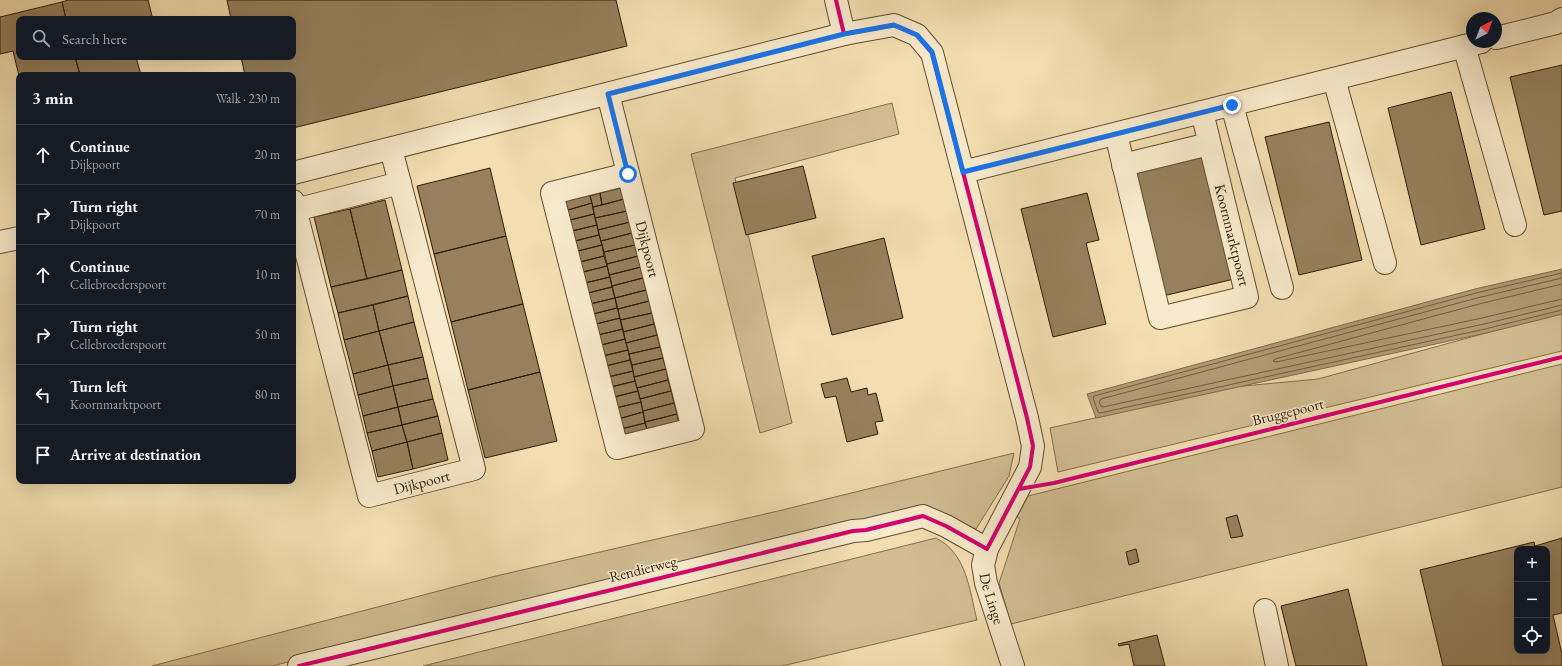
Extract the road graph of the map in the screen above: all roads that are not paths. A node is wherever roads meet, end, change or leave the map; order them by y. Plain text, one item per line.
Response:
1 (836, 0) edge
2 (1562, 19) edge
3 (844, 34) junction
4 (1502, 36) edge
5 (1466, 46) edge
6 (1474, 48) edge
7 (1334, 79) junction
8 (608, 94) junction
9 (1232, 105) junction
10 (1202, 112) junction
11 (1116, 134) junction
12 (1209, 144) junction
13 (391, 148) junction
14 (1123, 165) junction
15 (296, 172) edge
16 (963, 172) junction
17 (628, 174) junction
18 (400, 183) junction
19 (296, 206) edge
20 (296, 214) edge
21 (1515, 225) dead end
22 (16, 239) edge
23 (0, 242) edge
24 (1385, 263) dead end
25 (1282, 288) dead end
26 (987, 549) junction
27 (1265, 610) dead end
28 (300, 666) edge
29 (1012, 666) edge
30 (1277, 666) edge

1 - 3 street
2 - 4 street
3 - 8 street
3 - 16 street, De Linge
5 - 7 street
6 - 21 street
7 - 9 street
7 - 24 street
8 - 13 street
8 - 17 street, Dijkpoort
9 - 10 street
9 - 25 street
10 - 11 street
10 - 12 street, Koornmarktpoort
11 - 14 street, Koornmarktpoort
11 - 16 street
12 - 14 street
12 - 14 street, Koornmarktpoort
13 - 15 street
13 - 18 street, Dijkpoort
16 - 26 street, De Linge
17 - 17 street, Dijkpoort
18 - 19 street, Dijkpoort
18 - 20 street, Dijkpoort
22 - 23 street
26 - 28 street, Rendierweg
26 - 29 street, De Linge
27 - 30 street

